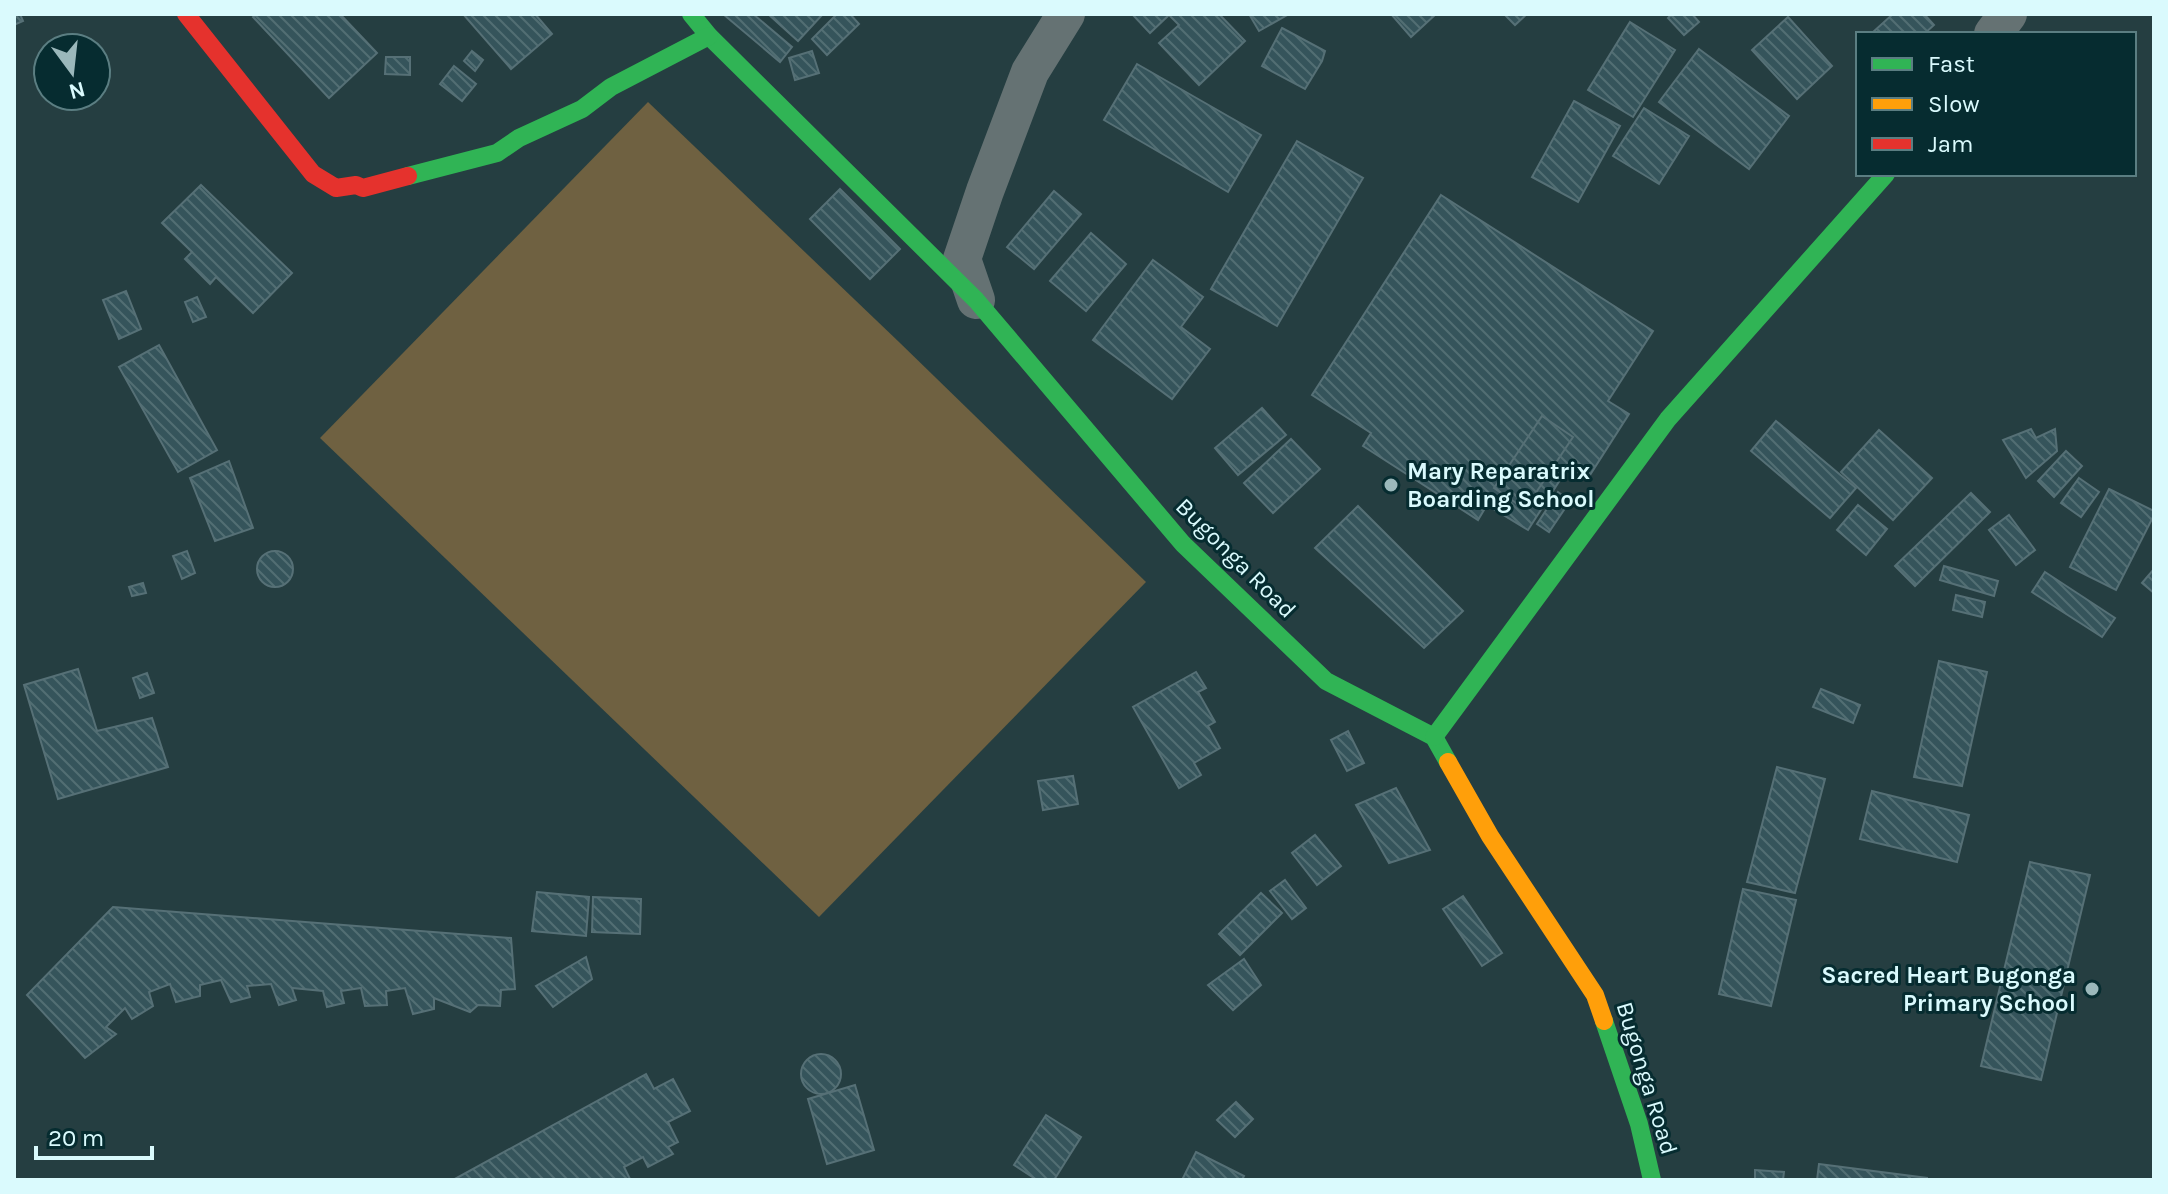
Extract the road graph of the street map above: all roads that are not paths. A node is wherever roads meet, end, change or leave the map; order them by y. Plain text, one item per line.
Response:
1 (186, 14) edge
2 (691, 14) edge
3 (1066, 14) edge
4 (2008, 14) edge
5 (1994, 32) edge
6 (709, 36) junction
7 (1884, 176) edge
8 (976, 300) junction
9 (1434, 737) junction
10 (1652, 1180) edge

1 - 6 street
2 - 6 street, Bugonga Road
3 - 8 street
4 - 5 street
6 - 8 street, Bugonga Road
7 - 9 street
8 - 9 street, Bugonga Road
9 - 10 street, Bugonga Road

